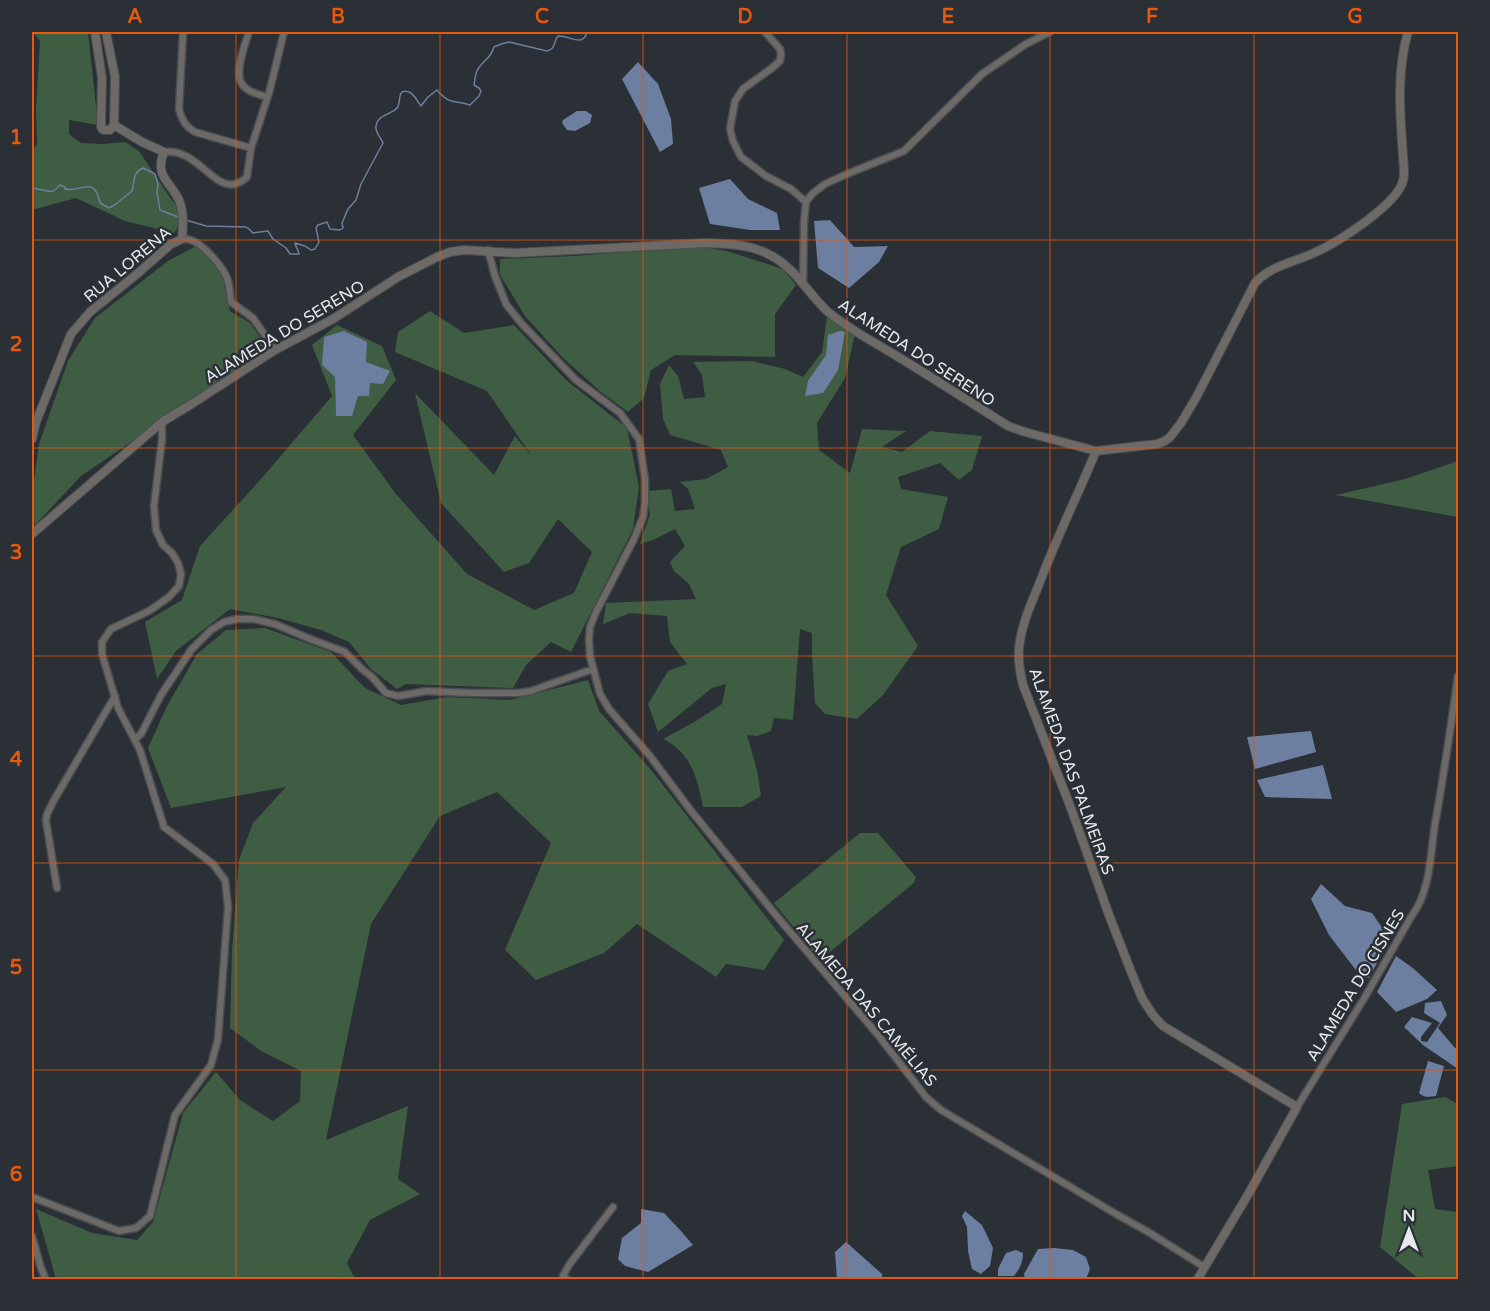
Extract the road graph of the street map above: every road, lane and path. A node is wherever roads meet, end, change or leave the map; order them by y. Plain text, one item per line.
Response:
1 (108, 32) edge
2 (183, 32) edge
3 (249, 32) edge
4 (284, 32) edge
5 (765, 32) edge
6 (1050, 32) edge
7 (1408, 32) edge
8 (96, 34) edge
9 (267, 97) junction
10 (114, 125) junction
11 (251, 148) junction
12 (164, 152) junction
13 (806, 202) junction
14 (182, 239) junction
15 (488, 250) junction
16 (803, 284) junction
17 (275, 350) junction
18 (162, 422) junction
19 (32, 439) edge
20 (1096, 451) junction
21 (32, 534) edge
22 (592, 669) junction
23 (1458, 676) edge
24 (115, 696) junction
25 (135, 739) junction
26 (57, 888) dead end
27 (1297, 1107) junction
28 (32, 1197) edge
29 (613, 1207) dead end
30 (32, 1236) edge
31 (1204, 1267) junction
32 (566, 1278) edge
33 (46, 1280) edge
34 (1197, 1280) edge

1 - 8 street
1 - 10 street
2 - 11 street
3 - 9 street
4 - 9 street
5 - 13 street
6 - 13 street
7 - 20 street
8 - 10 street
9 - 11 street
10 - 12 street
11 - 12 street
12 - 14 street, RUA LORENA
13 - 16 street
14 - 17 street
14 - 19 street, RUA LORENA
15 - 16 street, ALAMEDA DO SERENO
15 - 17 street, ALAMEDA DO SERENO
15 - 22 street, ALAMEDA DAS CAMÉLIAS
16 - 20 street, ALAMEDA DO SERENO
17 - 18 street, ALAMEDA DO SERENO
18 - 21 street, ALAMEDA DO SERENO
18 - 24 street
20 - 27 street, ALAMEDA DAS PALMEIRAS
22 - 25 street
22 - 31 street, ALAMEDA DAS CAMÉLIAS
23 - 27 street, ALAMEDA DO CISNES
24 - 25 street
24 - 26 street
25 - 28 street
27 - 31 street, ALAMEDA DO CISNES
29 - 32 street
30 - 33 street
31 - 34 street, ALAMEDA DO CISNES

